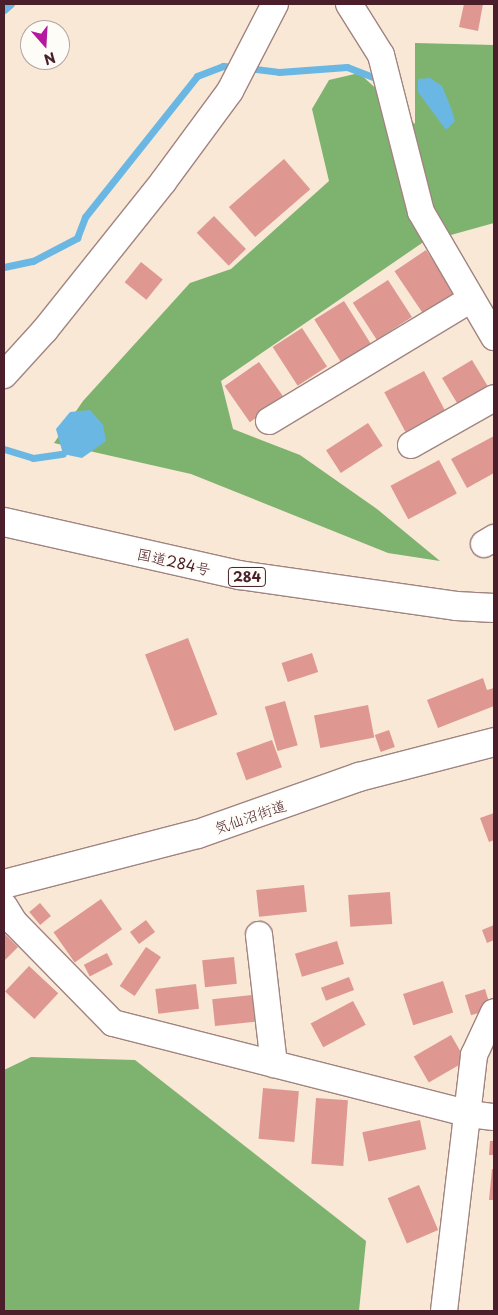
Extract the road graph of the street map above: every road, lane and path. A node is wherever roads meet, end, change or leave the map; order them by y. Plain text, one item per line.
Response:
1 (275, 4) edge
2 (349, 4) edge
3 (471, 299) junction
4 (493, 331) edge
5 (4, 375) edge
6 (494, 398) edge
7 (269, 421) dead end
8 (411, 445) dead end
9 (4, 522) edge
10 (494, 608) edge
11 (494, 742) edge
12 (4, 884) edge
13 (4, 906) edge
14 (259, 935) dead end
15 (494, 1012) edge
16 (274, 1064) junction
17 (469, 1114) junction
18 (494, 1117) edge
19 (444, 1311) edge

1 - 5 street
2 - 3 street
3 - 4 street
3 - 7 street
6 - 8 street
9 - 10 main road, 国道284号 / 284
11 - 12 main road, 気仙沼街道
13 - 16 street
14 - 16 street
15 - 17 street
16 - 17 street
17 - 18 street
17 - 19 street

